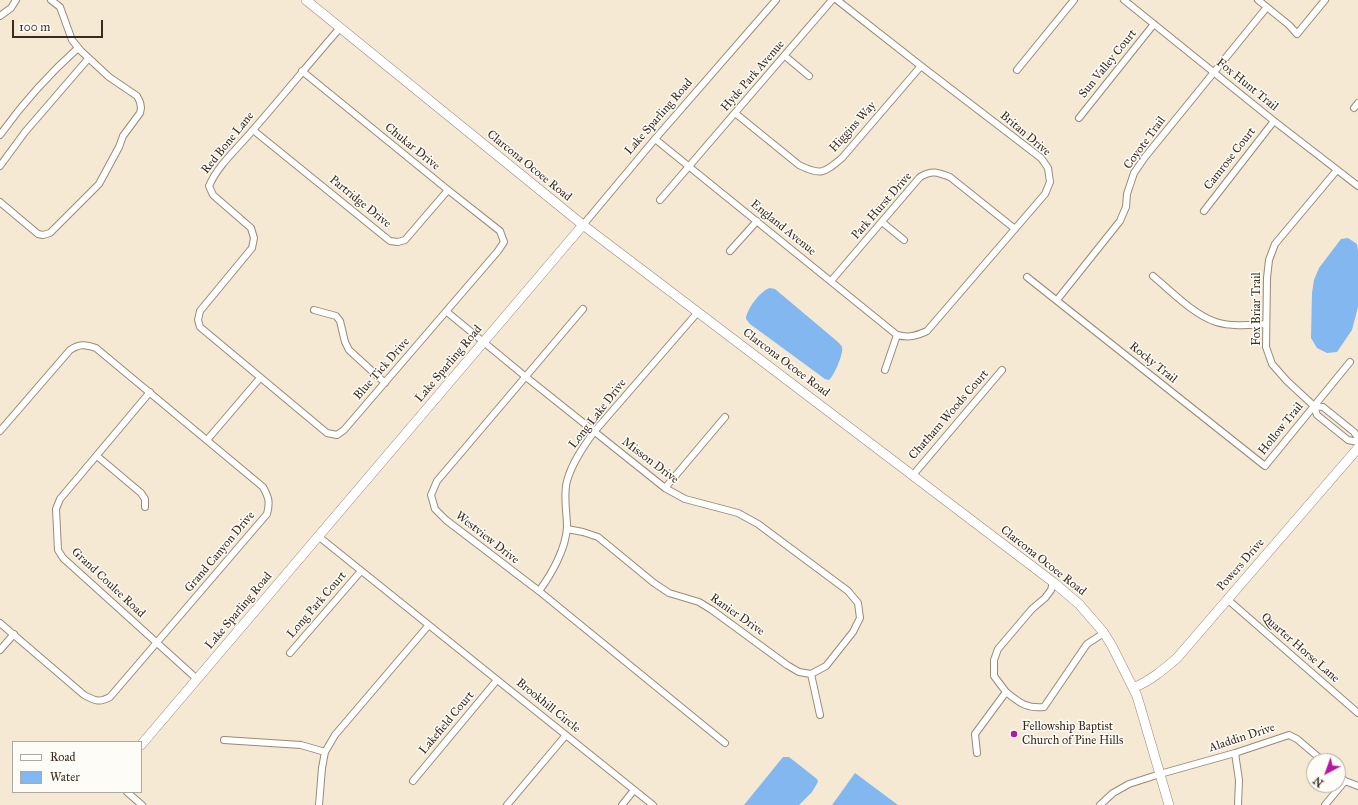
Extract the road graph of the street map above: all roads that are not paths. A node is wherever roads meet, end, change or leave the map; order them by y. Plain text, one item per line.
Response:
1 (16, 0) edge
2 (51, 0) edge
3 (306, 0) edge
4 (776, 0) edge
5 (832, 0) edge
6 (837, 0) edge
7 (1074, 0) edge
8 (1124, 0) edge
9 (1258, 0) edge
10 (1325, 0) edge
11 (1267, 7) junction
12 (0, 16) edge
13 (1154, 24) junction
14 (340, 28) junction
15 (78, 48) junction
16 (785, 56) junction
17 (88, 59) junction
18 (921, 66) junction
19 (1017, 70) dead end
20 (302, 71) junction
21 (1214, 73) junction
22 (809, 76) dead end
23 (735, 113) junction
24 (1079, 118) dead end
25 (1274, 121) junction
26 (253, 130) junction
27 (0, 135) edge
28 (655, 139) junction
29 (689, 165) junction
30 (0, 166) edge
31 (1337, 170) junction
32 (1358, 186) edge
33 (448, 190) junction
34 (660, 200) dead end
35 (0, 202) edge
36 (1204, 211) dead end
37 (757, 220) junction
38 (882, 222) junction
39 (583, 225) junction
40 (1015, 229) junction
41 (904, 240) dead end
42 (504, 242) joint
43 (730, 251) dead end
44 (1153, 276) dead end
45 (1027, 277) dead end
46 (831, 281) junction
47 (1057, 300) junction
48 (583, 309) dead end
49 (314, 310) dead end
50 (447, 312) junction
51 (698, 312) junction
52 (1266, 324) junction
53 (897, 335) junction
54 (484, 341) junction
55 (1350, 362) dead end
56 (885, 370) dead end
57 (1002, 370) dead end
58 (526, 377) junction
59 (260, 378) junction
60 (385, 383) junction
61 (150, 392) junction
62 (1314, 406) junction
63 (725, 417) dead end
64 (0, 431) edge
65 (594, 432) junction
66 (1358, 438) edge
67 (207, 440) junction
68 (1358, 442) edge
69 (1358, 448) edge
70 (97, 456) junction
71 (1265, 466) joint
72 (913, 475) junction
73 (665, 488) junction
74 (145, 507) dead end
75 (567, 529) junction
76 (318, 536) junction
77 (361, 571) junction
78 (1053, 582) junction
79 (538, 592) junction
80 (1227, 599) junction
81 (0, 623) edge
82 (428, 626) junction
83 (1104, 633) junction
84 (14, 634) junction
85 (157, 643) junction
86 (0, 650) edge
87 (290, 653) dead end
88 (811, 674) junction
89 (197, 679) junction
90 (497, 680) junction
91 (1133, 688) junction
92 (1006, 692) junction
93 (1358, 713) edge
94 (820, 715) dead end
95 (566, 735) junction
96 (224, 740) dead end
97 (142, 743) edge
98 (726, 743) dead end
99 (325, 752) junction
100 (977, 753) dead end
101 (1235, 753) junction
102 (1314, 753) edge
103 (1160, 774) junction
104 (413, 781) dead end
105 (1346, 781) edge
106 (1358, 786) edge
107 (634, 790) junction
108 (128, 793) edge
109 (1335, 793) edge
110 (142, 805) edge
111 (319, 805) edge
112 (507, 805) edge
113 (622, 805) edge
114 (653, 805) edge
115 (1100, 805) edge
116 (1169, 805) edge
117 (1238, 805) edge
118 (1325, 805) edge

1 - 12 street
2 - 15 street
3 - 14 street, Clarcona Ocoee Road
4 - 28 street, Lake Sparling Road
5 - 16 street, Hyde Park Avenue
6 - 18 street, Britan Drive
7 - 19 street
8 - 13 street, Fox Hunt Trail
9 - 11 street
10 - 11 street
11 - 21 street, Coyote Trail
13 - 21 street, Fox Hunt Trail
13 - 24 street, Sun Valley Court
14 - 20 street, Red Bone Lane
14 - 39 street, Clarcona Ocoee Road
15 - 17 street
15 - 27 street
16 - 22 street
16 - 23 street, Hyde Park Avenue
17 - 30 street
17 - 35 street
18 - 23 street, Higgins Way
18 - 40 street, Britan Drive
20 - 26 street, Red Bone Lane
20 - 33 street, Chukar Drive
21 - 25 street, Fox Hunt Trail
21 - 47 street, Coyote Trail
23 - 29 street, Hyde Park Avenue
25 - 31 street, Fox Hunt Trail
25 - 36 street, Camrose Court
26 - 33 street, Partridge Drive
26 - 59 street, Red Bone Lane
28 - 29 street, England Avenue
28 - 39 street, Lake Sparling Road
29 - 34 street, Hyde Park Avenue
29 - 37 street, England Avenue
31 - 32 street, Fox Hunt Trail
31 - 52 street, Fox Briar Trail
33 - 42 street, Chukar Drive
37 - 43 street
37 - 46 street, England Avenue
38 - 40 street, Park Hurst Drive
38 - 41 street
38 - 46 street, Park Hurst Drive
39 - 51 street, Clarcona Ocoee Road
39 - 54 street, Lake Sparling Road
40 - 53 street, Britan Drive
42 - 50 street, Blue Tick Drive
44 - 52 street
45 - 47 street, Rocky Trail
46 - 53 street, England Avenue
47 - 71 street, Rocky Trail
48 - 58 street, Westview Drive
49 - 60 street
50 - 54 street, Misson Drive
50 - 60 street, Blue Tick Drive
51 - 65 street, Long Lake Drive
51 - 72 street, Clarcona Ocoee Road
52 - 62 street, Fox Briar Trail
53 - 56 street
54 - 58 street, Misson Drive
54 - 76 street, Lake Sparling Road
55 - 62 street, Hollow Trail
57 - 72 street, Chatham Woods Court
58 - 65 street, Misson Drive
58 - 79 street, Westview Drive
59 - 60 street, Blue Tick Drive
59 - 67 street
61 - 64 street, Grand Canyon Drive
61 - 67 street, Grand Canyon Drive
61 - 70 street, Grand Coulee Road
62 - 66 street, Fox Briar Trail
62 - 68 street, Fox Briar Trail
62 - 71 street, Hollow Trail
63 - 73 street
65 - 73 street, Misson Drive
65 - 75 street, Long Lake Drive
67 - 85 street, Grand Canyon Drive
69 - 80 street, Powers Drive
70 - 74 street
70 - 85 street, Grand Coulee Road
72 - 78 street, Clarcona Ocoee Road
73 - 88 street, Misson Drive
75 - 79 street, Long Lake Drive
75 - 88 street, Ranier Drive
76 - 77 street, Brookhill Circle
76 - 89 street, Lake Sparling Road
77 - 82 street, Brookhill Circle
77 - 87 street, Long Park Court
78 - 83 street, Clarcona Ocoee Road
78 - 92 street
79 - 98 street, Westview Drive
80 - 91 street, Powers Drive
80 - 93 street, Quarter Horse Lane
81 - 84 street, Grand Canyon Drive
82 - 90 street, Brookhill Circle
82 - 99 street
83 - 91 street, Clarcona Ocoee Road
83 - 92 street
84 - 85 street, Grand Canyon Drive
84 - 86 street
85 - 89 street, Grand Coulee Road
88 - 94 street
89 - 97 street, Lake Sparling Road
90 - 95 street, Brookhill Circle
90 - 104 street, Lakefield Court
91 - 103 street, Clarcona Ocoee Road
92 - 100 street
95 - 107 street, Brookhill Circle
95 - 112 street
96 - 99 street
99 - 111 street
101 - 102 street, Aladdin Drive
101 - 103 street, Aladdin Drive
101 - 117 street
103 - 115 street, Aladdin Drive
103 - 116 street, Clarcona Ocoee Road
105 - 106 street
107 - 113 street
107 - 114 street, Brookhill Circle
108 - 110 street
109 - 118 street

